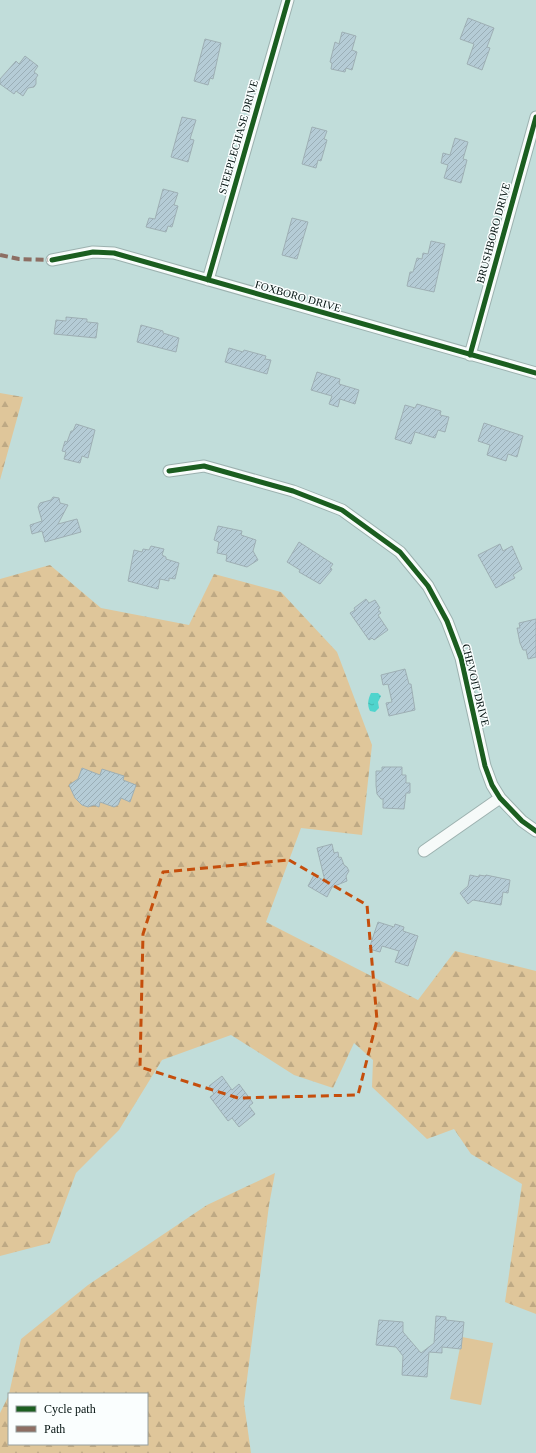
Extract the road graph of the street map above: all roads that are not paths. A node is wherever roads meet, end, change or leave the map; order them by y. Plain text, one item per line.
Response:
1 (288, 0) edge
2 (536, 117) edge
3 (52, 260) dead end
4 (208, 280) junction
5 (470, 355) junction
6 (536, 373) edge
7 (169, 471) dead end
8 (500, 798) junction
9 (536, 831) edge
10 (424, 851) dead end

1 - 4 street, STEEPLECHASE DRIVE
2 - 5 street, BRUSHBORO DRIVE
3 - 4 street, FOXBORO DRIVE
4 - 5 street, FOXBORO DRIVE
5 - 6 street, FOXBORO DRIVE
7 - 8 street, CHEVOIT DRIVE
8 - 9 street, CHEVOIT DRIVE
8 - 10 street

